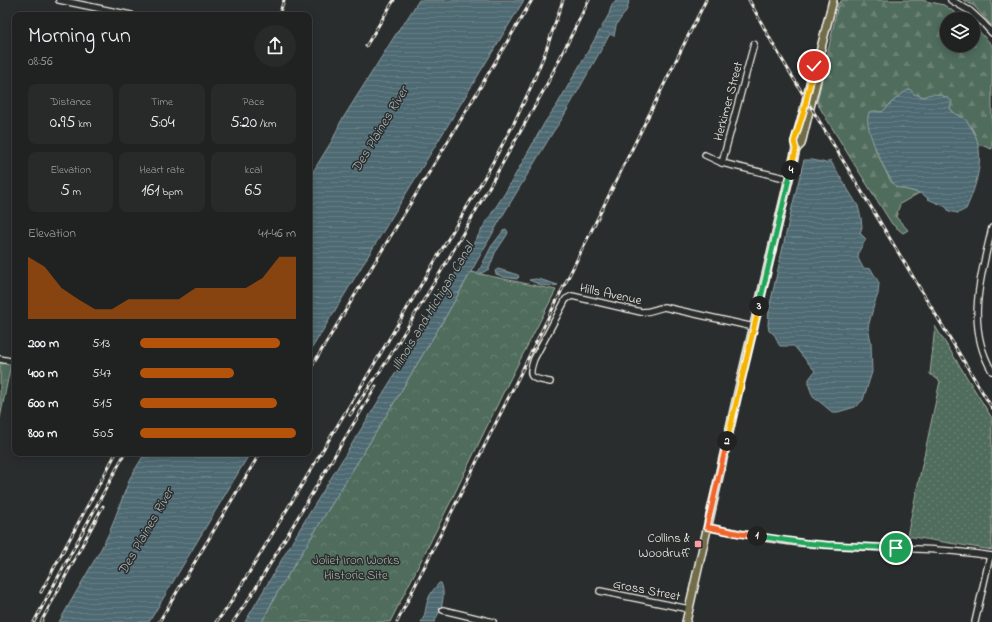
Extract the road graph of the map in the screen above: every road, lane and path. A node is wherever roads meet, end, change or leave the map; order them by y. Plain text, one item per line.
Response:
1 (59, 0) edge
2 (833, 0) edge
3 (951, 0) edge
4 (117, 12) edge
5 (992, 33) edge
6 (754, 44) dead end
7 (705, 155) dead end
8 (722, 163) junction
9 (789, 178) junction
10 (992, 228) edge
11 (754, 327) junction
12 (0, 359) edge
13 (12, 361) edge
14 (992, 371) edge
15 (550, 382) dead end
16 (707, 527) junction
17 (991, 556) edge
18 (600, 591) dead end
19 (689, 609) junction
20 (443, 610) dead end
21 (493, 622) edge
22 (686, 622) edge
23 (975, 622) edge

1 - 4 street
2 - 9 main road
3 - 5 street
6 - 8 street, Herkimer Street
7 - 8 street
8 - 9 street
9 - 11 main road
10 - 14 street
11 - 15 street, Hills Avenue
11 - 16 main road
12 - 13 street
16 - 17 street
16 - 19 main road
17 - 23 street
18 - 19 street, Gross Street
19 - 22 main road
20 - 21 street

